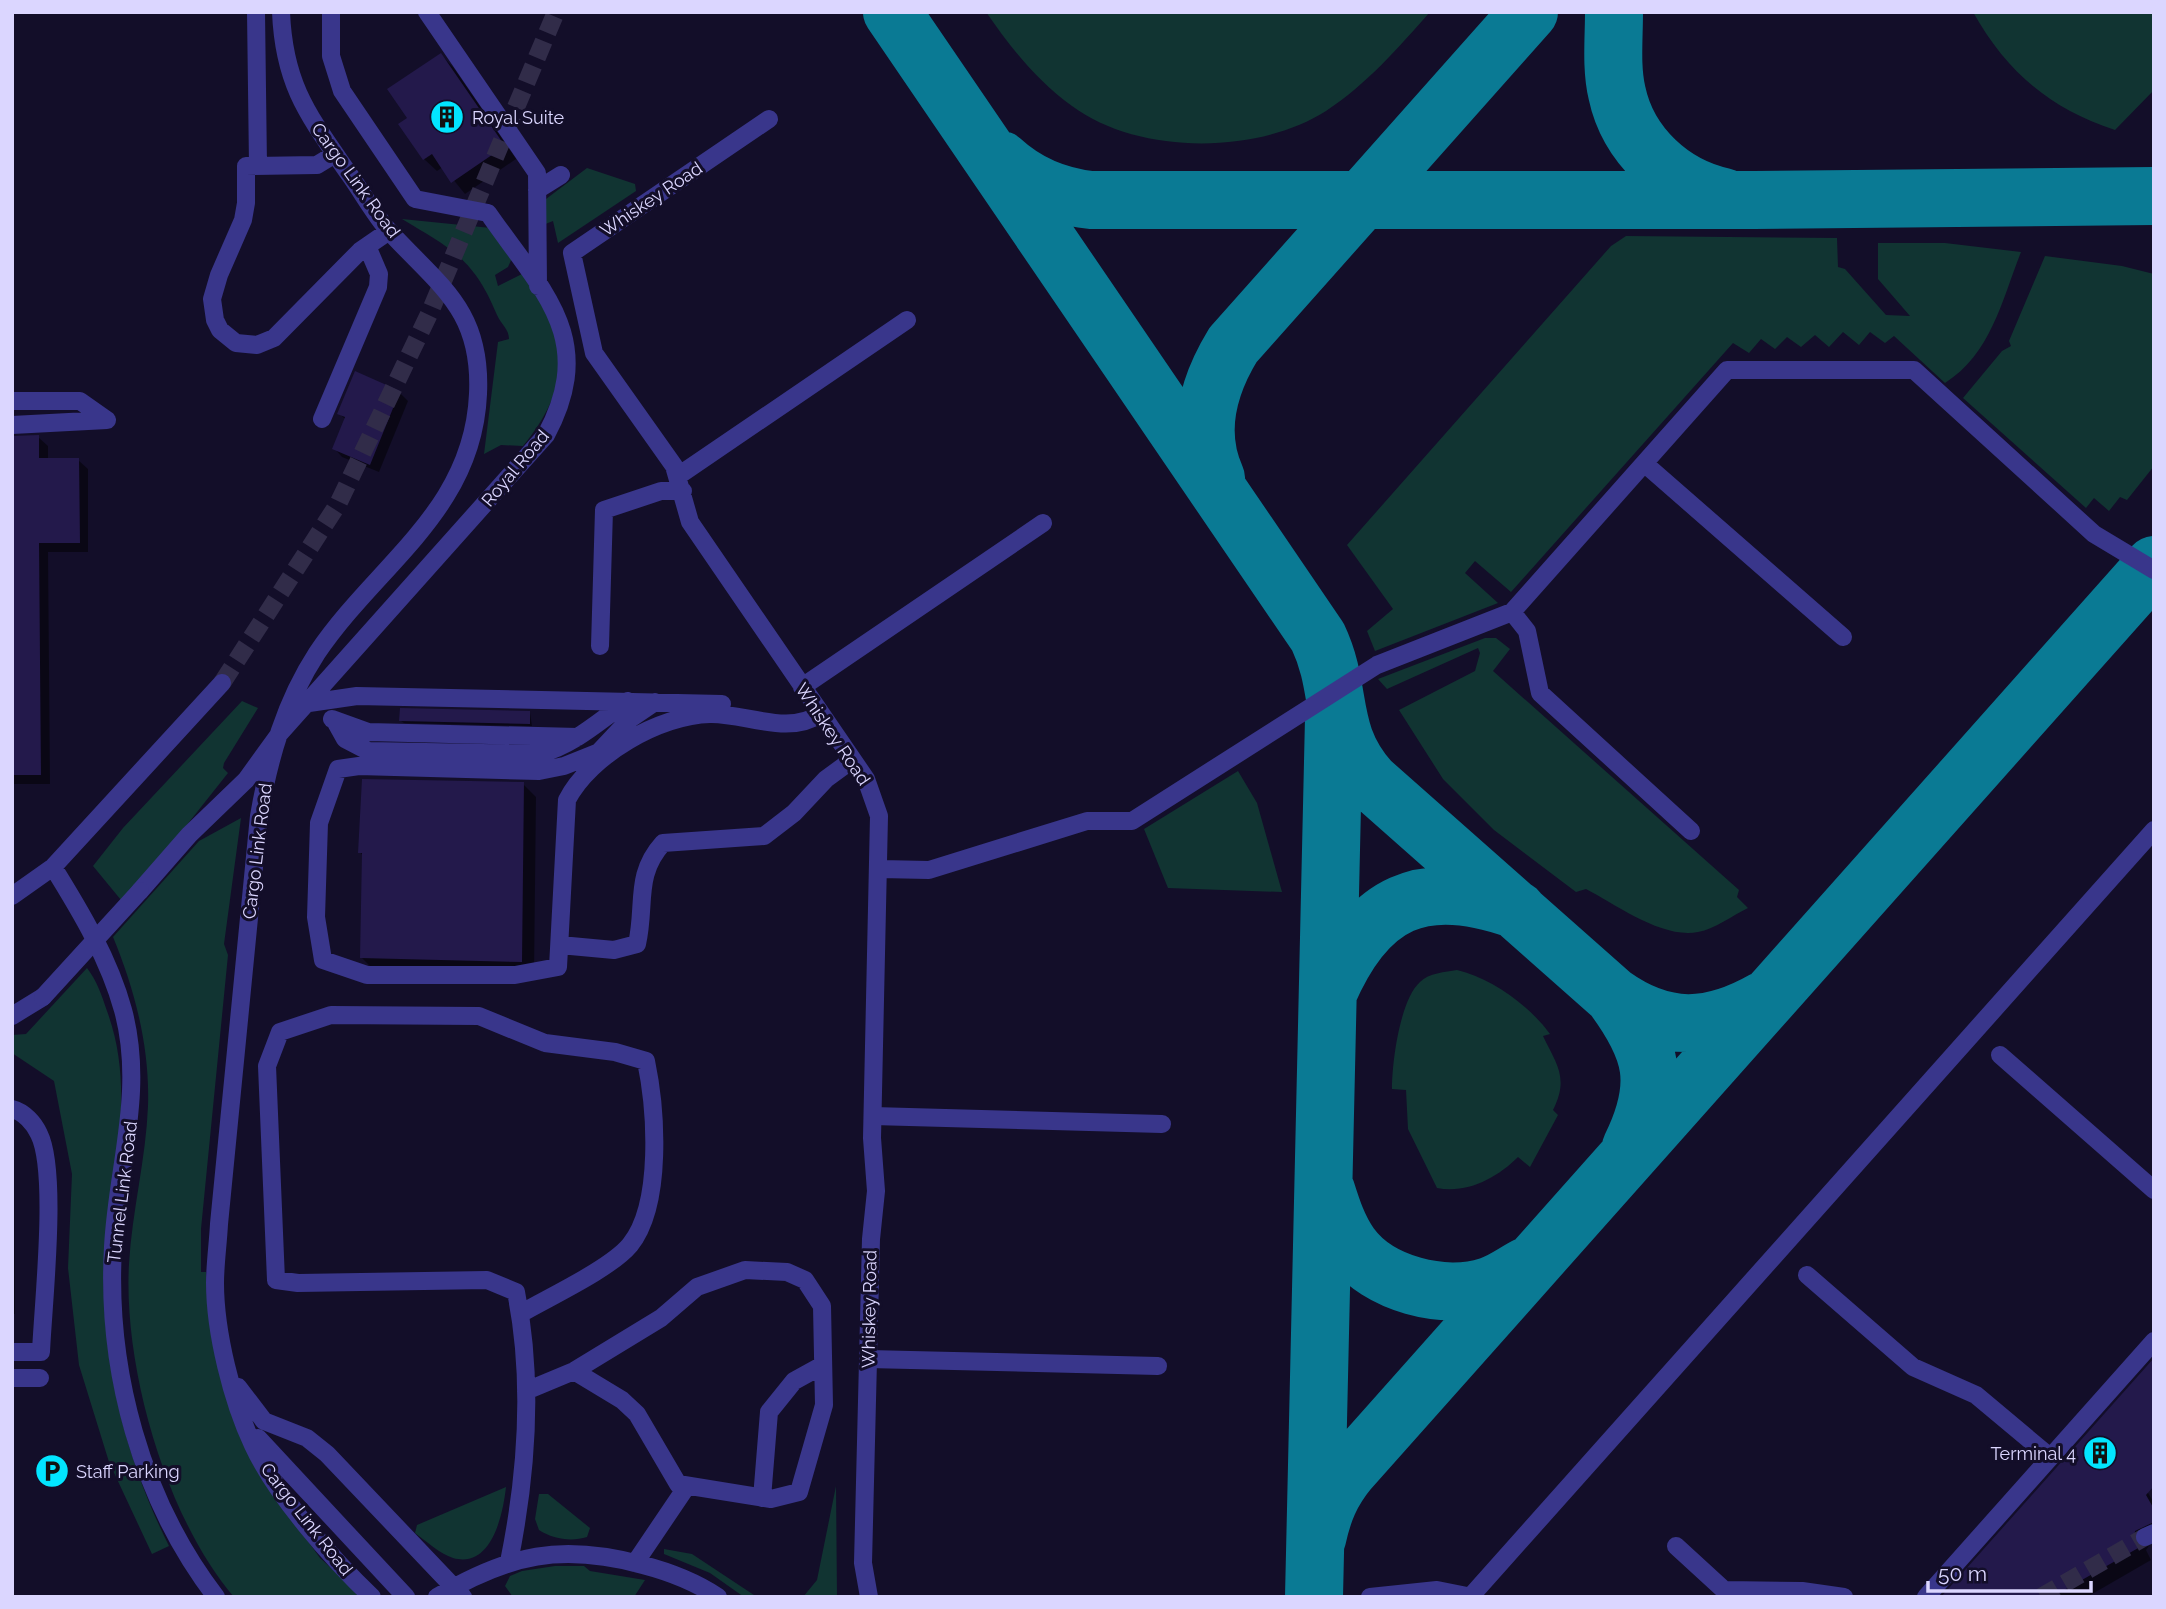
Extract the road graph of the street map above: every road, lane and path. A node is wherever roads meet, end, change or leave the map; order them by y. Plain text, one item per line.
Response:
1 (256, 12) edge
2 (281, 12) edge
3 (331, 12) edge
4 (427, 12) edge
5 (768, 119) dead end
6 (335, 154) junction
7 (258, 166) junction
8 (561, 175) dead end
9 (537, 190) junction
10 (389, 231) junction
11 (367, 246) junction
12 (538, 286) junction
13 (907, 320) dead end
14 (12, 401) edge
15 (322, 419) dead end
16 (12, 425) edge
17 (1645, 464) junction
18 (680, 483) junction
19 (1043, 523) dead end
20 (2154, 570) edge
21 (1511, 612) junction
22 (1843, 637) dead end
23 (600, 646) dead end
24 (222, 683) tunnel mouth
25 (296, 687) junction
26 (802, 687) junction
27 (628, 701) junction
28 (655, 702) junction
29 (309, 703) junction
30 (820, 714) junction
31 (752, 721) junction
32 (280, 733) junction
33 (852, 760) junction
34 (2154, 830) edge
35 (1692, 831) dead end
36 (53, 867) junction
37 (880, 869) junction
38 (12, 896) edge
39 (560, 944) junction
40 (12, 1016) edge
41 (2000, 1055) dead end
42 (12, 1109) edge
43 (873, 1116) junction
44 (1162, 1124) dead end
45 (2154, 1190) edge
46 (1807, 1275) dead end
47 (520, 1314) junction
48 (2154, 1341) edge
49 (12, 1352) edge
50 (868, 1359) junction
51 (823, 1365) junction
52 (1158, 1366) dead end
53 (574, 1371) junction
54 (230, 1376) junction
55 (12, 1378) edge
56 (40, 1378) dead end
57 (526, 1391) junction
58 (246, 1425) junction
59 (2050, 1457) junction
60 (687, 1486) junction
61 (762, 1498) junction
62 (1676, 1546) dead end
63 (509, 1562) junction
64 (635, 1563) junction
65 (459, 1591) edge
66 (216, 1597) edge
67 (372, 1597) edge
68 (406, 1597) edge
69 (437, 1597) edge
70 (718, 1597) edge
71 (870, 1597) edge
72 (1370, 1597) edge
73 (1472, 1597) edge
74 (1844, 1597) edge
75 (1926, 1597) edge

1 - 7 lane
2 - 6 lane, Cargo Link Road
3 - 12 lane, Royal Road
4 - 9 lane
5 - 18 lane, Whiskey Road
6 - 7 lane
6 - 10 lane, Cargo Link Road
7 - 11 lane
8 - 9 lane
9 - 12 lane
10 - 11 lane
10 - 25 lane, Cargo Link Road
11 - 15 lane
12 - 29 lane, Royal Road
13 - 18 lane
14 - 16 lane
17 - 20 lane
17 - 21 lane
17 - 22 lane
18 - 23 lane
18 - 26 lane, Whiskey Road
19 - 26 lane
21 - 35 lane
21 - 37 lane
24 - 36 lane
25 - 29 lane
25 - 32 lane, Cargo Link Road
26 - 30 lane, Whiskey Road
27 - 28 lane
27 - 29 lane
27 - 29 lane
28 - 31 lane
28 - 39 lane
29 - 32 lane, Royal Road
30 - 31 lane
30 - 33 lane, Whiskey Road
31 - 39 lane
32 - 40 lane, Royal Road, bridge
32 - 54 lane, Cargo Link Road
33 - 37 lane, Whiskey Road
33 - 39 lane
34 - 73 lane
36 - 38 lane
36 - 66 lane, Tunnel Link Road
37 - 43 lane, Whiskey Road
41 - 45 lane
42 - 49 lane
43 - 44 lane
43 - 50 lane, Whiskey Road
46 - 59 lane
47 - 47 lane
47 - 57 lane
48 - 59 lane
50 - 52 lane
50 - 71 lane, Whiskey Road
51 - 53 lane
51 - 61 lane
51 - 61 lane
53 - 57 lane
53 - 60 lane
54 - 58 lane, Cargo Link Road
54 - 65 lane
55 - 56 lane
57 - 63 lane
58 - 67 lane, Cargo Link Road
58 - 68 lane
59 - 75 lane
60 - 61 lane
60 - 64 lane
62 - 74 lane
63 - 64 lane
63 - 65 lane
64 - 70 lane
65 - 69 lane
72 - 73 lane

